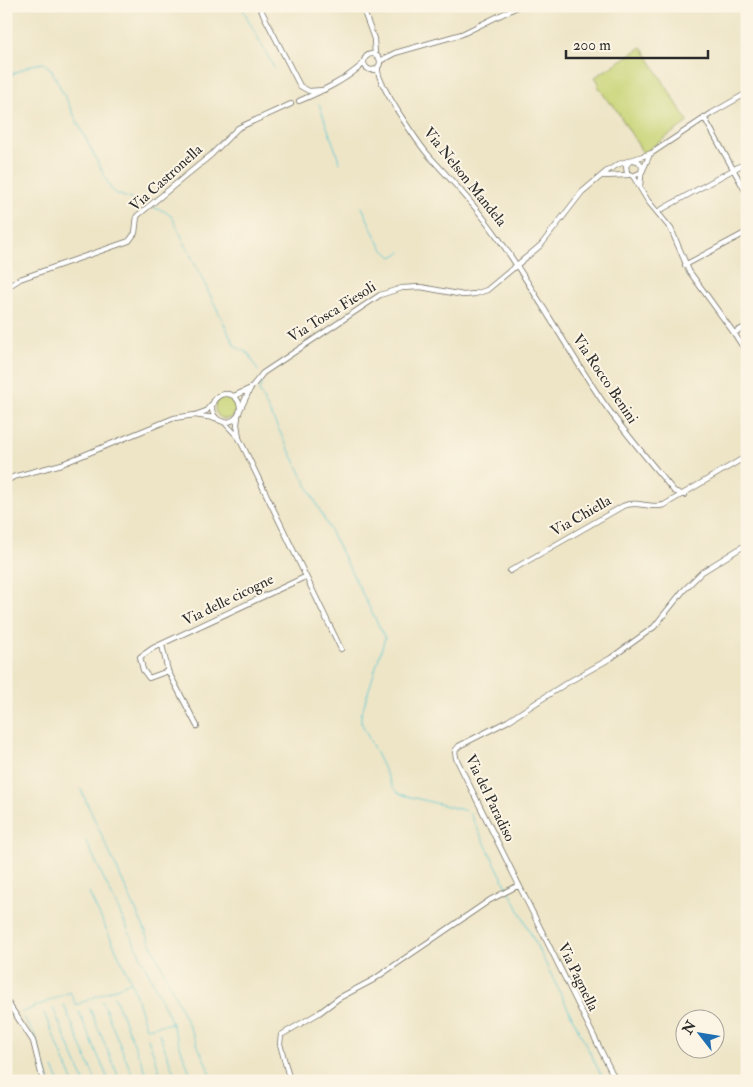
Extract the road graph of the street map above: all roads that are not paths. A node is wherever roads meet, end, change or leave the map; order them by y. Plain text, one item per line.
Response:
1 (259, 6) edge
2 (362, 6) edge
3 (519, 6) edge
4 (374, 46) junction
5 (369, 54) junction
6 (378, 57) junction
7 (364, 63) junction
8 (373, 69) junction
9 (354, 72) junction
10 (324, 90) junction
11 (747, 93) edge
12 (299, 101) dead end
13 (291, 104) dead end
14 (704, 117) junction
15 (651, 153) junction
16 (632, 160) junction
17 (747, 162) edge
18 (733, 169) junction
19 (642, 172) junction
20 (601, 176) junction
21 (631, 176) junction
22 (640, 186) junction
23 (747, 194) edge
24 (657, 212) junction
25 (747, 232) edge
26 (685, 264) junction
27 (517, 266) junction
28 (6, 288) edge
29 (747, 326) edge
30 (734, 333) junction
31 (747, 353) edge
32 (250, 388) junction
33 (234, 396) junction
34 (212, 404) junction
35 (240, 410) junction
36 (195, 416) junction
37 (238, 416) junction
38 (216, 419) junction
39 (224, 422) junction
40 (239, 438) junction
41 (747, 456) edge
42 (6, 482) edge
43 (684, 495) junction
44 (747, 544) edge
45 (510, 571) dead end
46 (305, 576) junction
47 (162, 645) junction
48 (341, 649) dead end
49 (168, 671) junction
50 (197, 726) dead end
51 (519, 885) junction
52 (6, 1000) edge
53 (43, 1081) edge
54 (290, 1081) edge
55 (616, 1081) edge

1 - 10 street
2 - 4 street
3 - 6 street
4 - 5 street
4 - 6 street
5 - 6 street
5 - 7 street
6 - 8 street
7 - 8 street
7 - 9 street
8 - 9 street
8 - 27 street, Via Nelson Mandela
9 - 10 street
10 - 12 street
11 - 14 street, Via Tosca Fiesoli
13 - 28 street, Via Castronella
14 - 15 street, Via Tosca Fiesoli
14 - 18 street
15 - 16 street, Via Tosca Fiesoli
15 - 19 street
16 - 19 street
16 - 20 street, Via Tosca Fiesoli
16 - 21 street
17 - 18 street
18 - 23 street
18 - 24 street
19 - 21 street
19 - 22 street
20 - 21 street
20 - 27 street, Via Tosca Fiesoli
21 - 22 street
22 - 24 street
24 - 26 street
25 - 26 street
26 - 30 street
27 - 32 street, Via Tosca Fiesoli
27 - 43 street, Via Rocco Benini
29 - 30 street
30 - 31 street
32 - 33 street, Via Tosca Fiesoli
32 - 35 street, Via Tosca Fiesoli
33 - 34 street, Via Tosca Fiesoli
33 - 35 street
34 - 36 street, Via Tosca Fiesoli
34 - 38 street
35 - 37 street, Via Tosca Fiesoli
36 - 38 street, Via Tosca Fiesoli
36 - 42 street, Via Tosca Fiesoli
37 - 39 street
37 - 40 street
38 - 39 street, Via Tosca Fiesoli
39 - 40 street
40 - 46 street
41 - 43 street, Via Chiella
43 - 45 street, Via Chiella
44 - 51 street, Via del Paradiso
46 - 47 street, Via delle cicogne
46 - 48 street
47 - 49 street
47 - 49 street, Via delle cicogne
49 - 50 street
51 - 54 street
51 - 55 street, Via Pagnella
52 - 53 street

